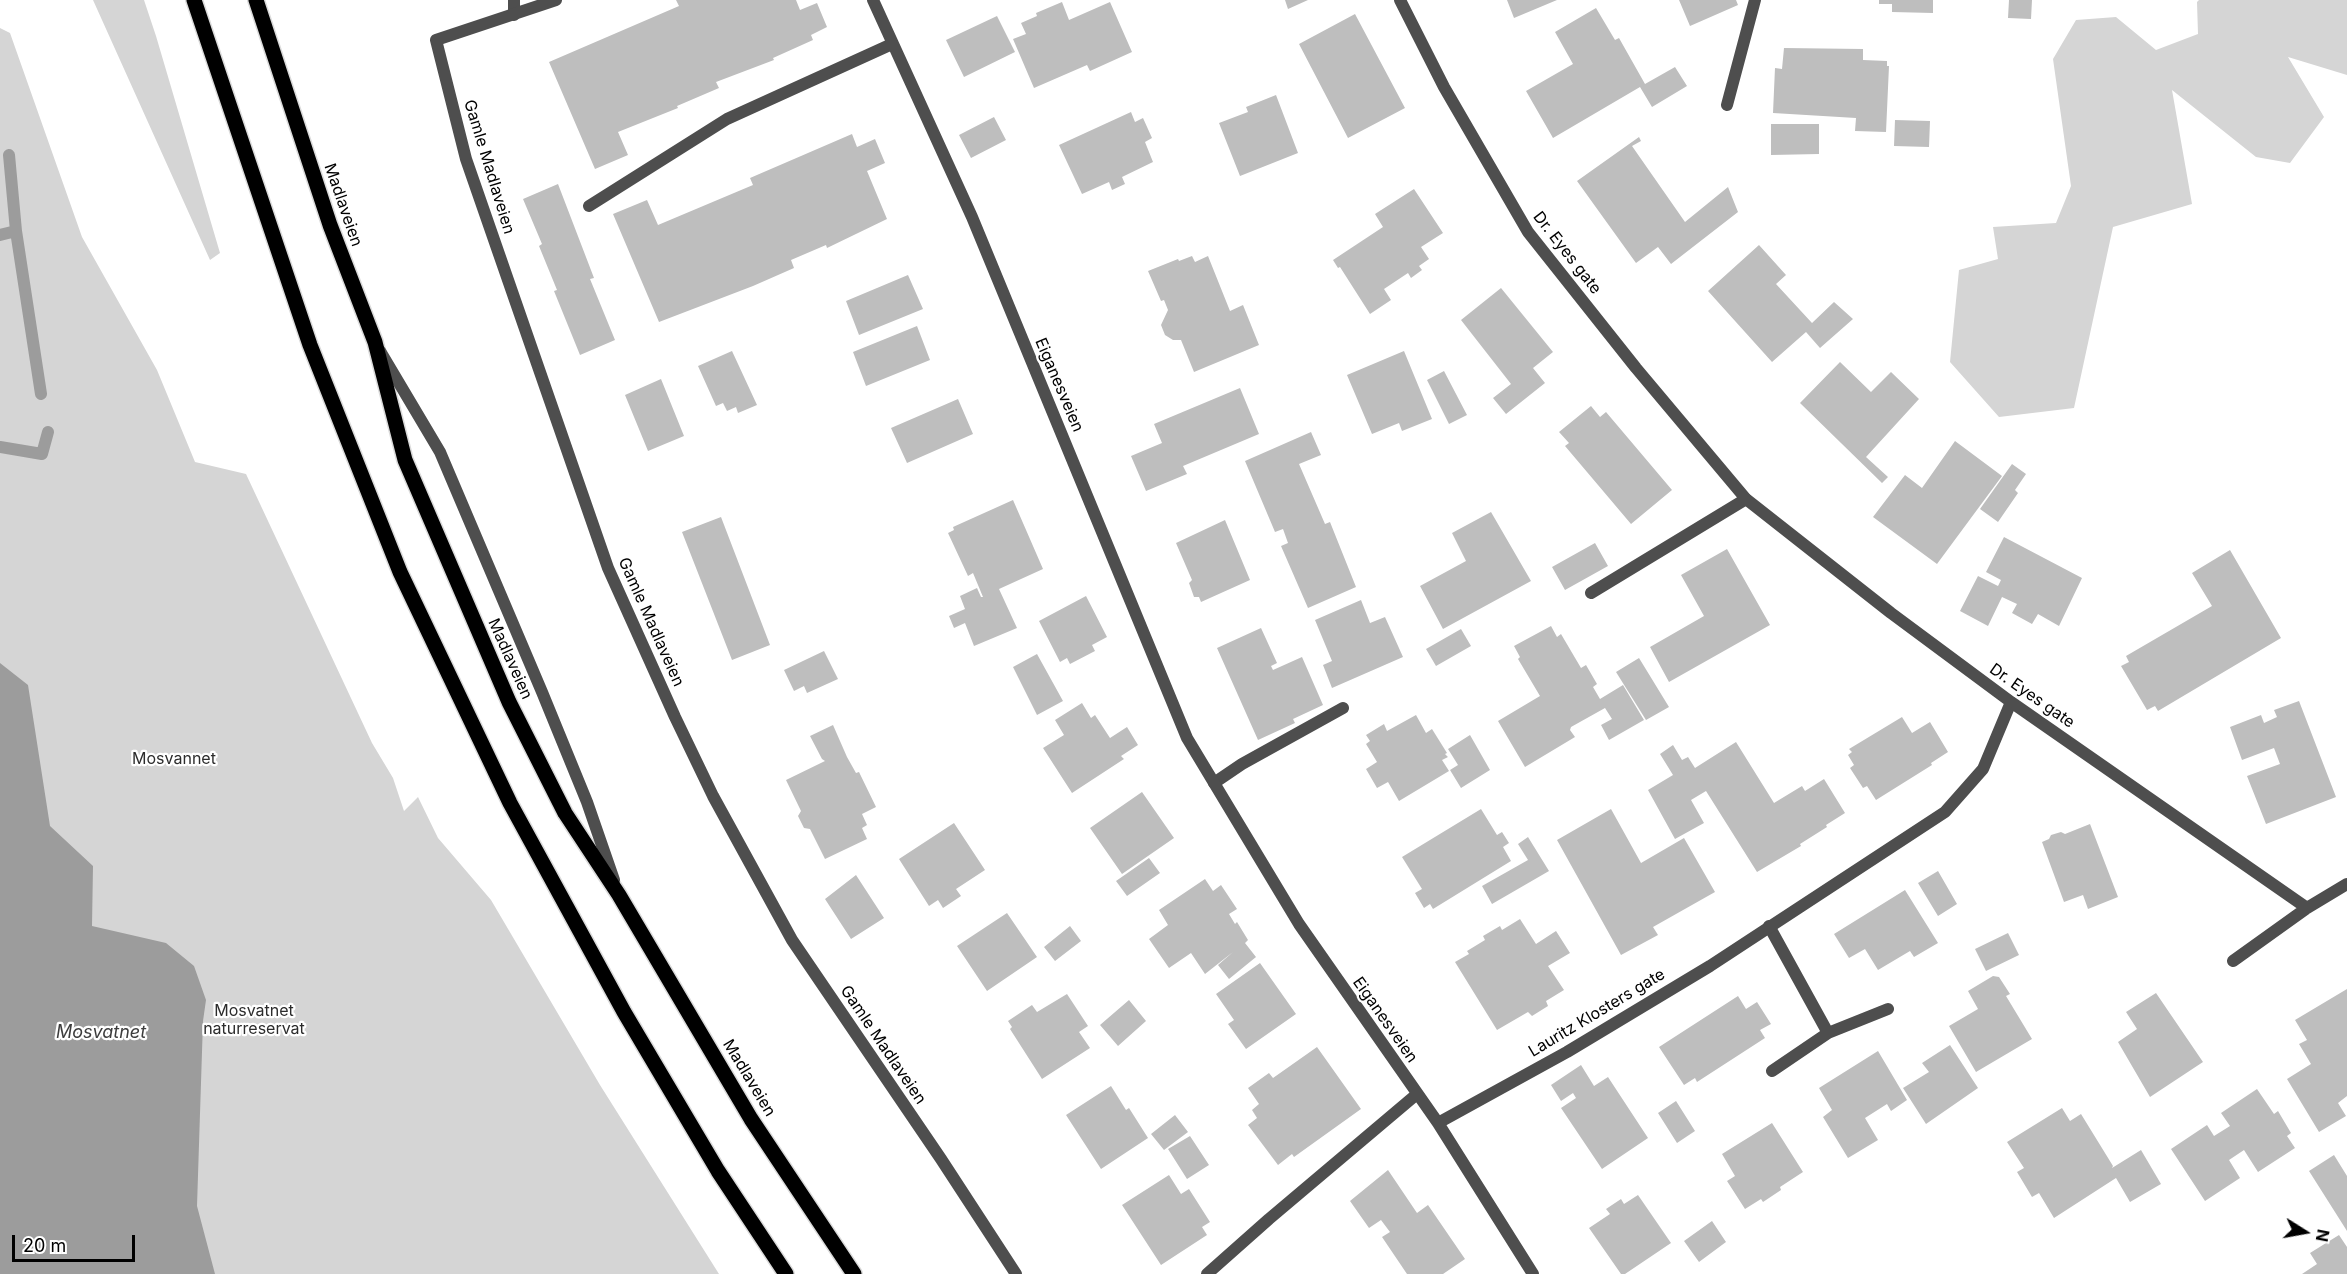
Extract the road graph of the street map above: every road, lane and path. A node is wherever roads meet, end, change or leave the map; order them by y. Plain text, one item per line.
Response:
1 (194, 0) edge
2 (256, 0) edge
3 (514, 0) edge
4 (556, 0) edge
5 (873, 0) edge
6 (1400, 0) edge
7 (1755, 0) edge
8 (514, 15) junction
9 (892, 44) junction
10 (1727, 105) dead end
11 (589, 206) dead end
12 (375, 342) junction
13 (1746, 500) junction
14 (1591, 593) dead end
15 (2011, 702) junction
16 (1343, 708) dead end
17 (1214, 783) junction
18 (2347, 884) edge
19 (619, 895) junction
20 (2307, 908) junction
21 (1769, 926) junction
22 (2233, 962) dead end
23 (1888, 1009) dead end
24 (1828, 1033) junction
25 (1772, 1071) dead end
26 (1418, 1094) junction
27 (1438, 1123) junction
28 (786, 1274) edge
29 (854, 1274) edge
30 (1016, 1274) edge
31 (1207, 1274) edge
32 (1533, 1274) edge

1 - 28 main road
2 - 12 main road, Madlaveien
3 - 8 street
4 - 8 street, Gamle Madlaveien
5 - 9 street, Eiganesveien
6 - 13 street, Dr. Eyes gate
7 - 10 street
8 - 30 street, Gamle Madlaveien
9 - 11 street
9 - 17 street, Eiganesveien
12 - 19 street
12 - 19 main road, Madlaveien
13 - 14 street
13 - 15 street, Dr. Eyes gate
15 - 20 street, Dr. Eyes gate
15 - 21 street, Lauritz Klosters gate
16 - 17 street
17 - 26 street, Eiganesveien
18 - 20 street
19 - 29 main road, Madlaveien
20 - 22 street
21 - 24 street
21 - 27 street, Lauritz Klosters gate
23 - 24 street
24 - 25 street
26 - 27 street, Eiganesveien
26 - 31 street
27 - 32 street, Eiganesveien

